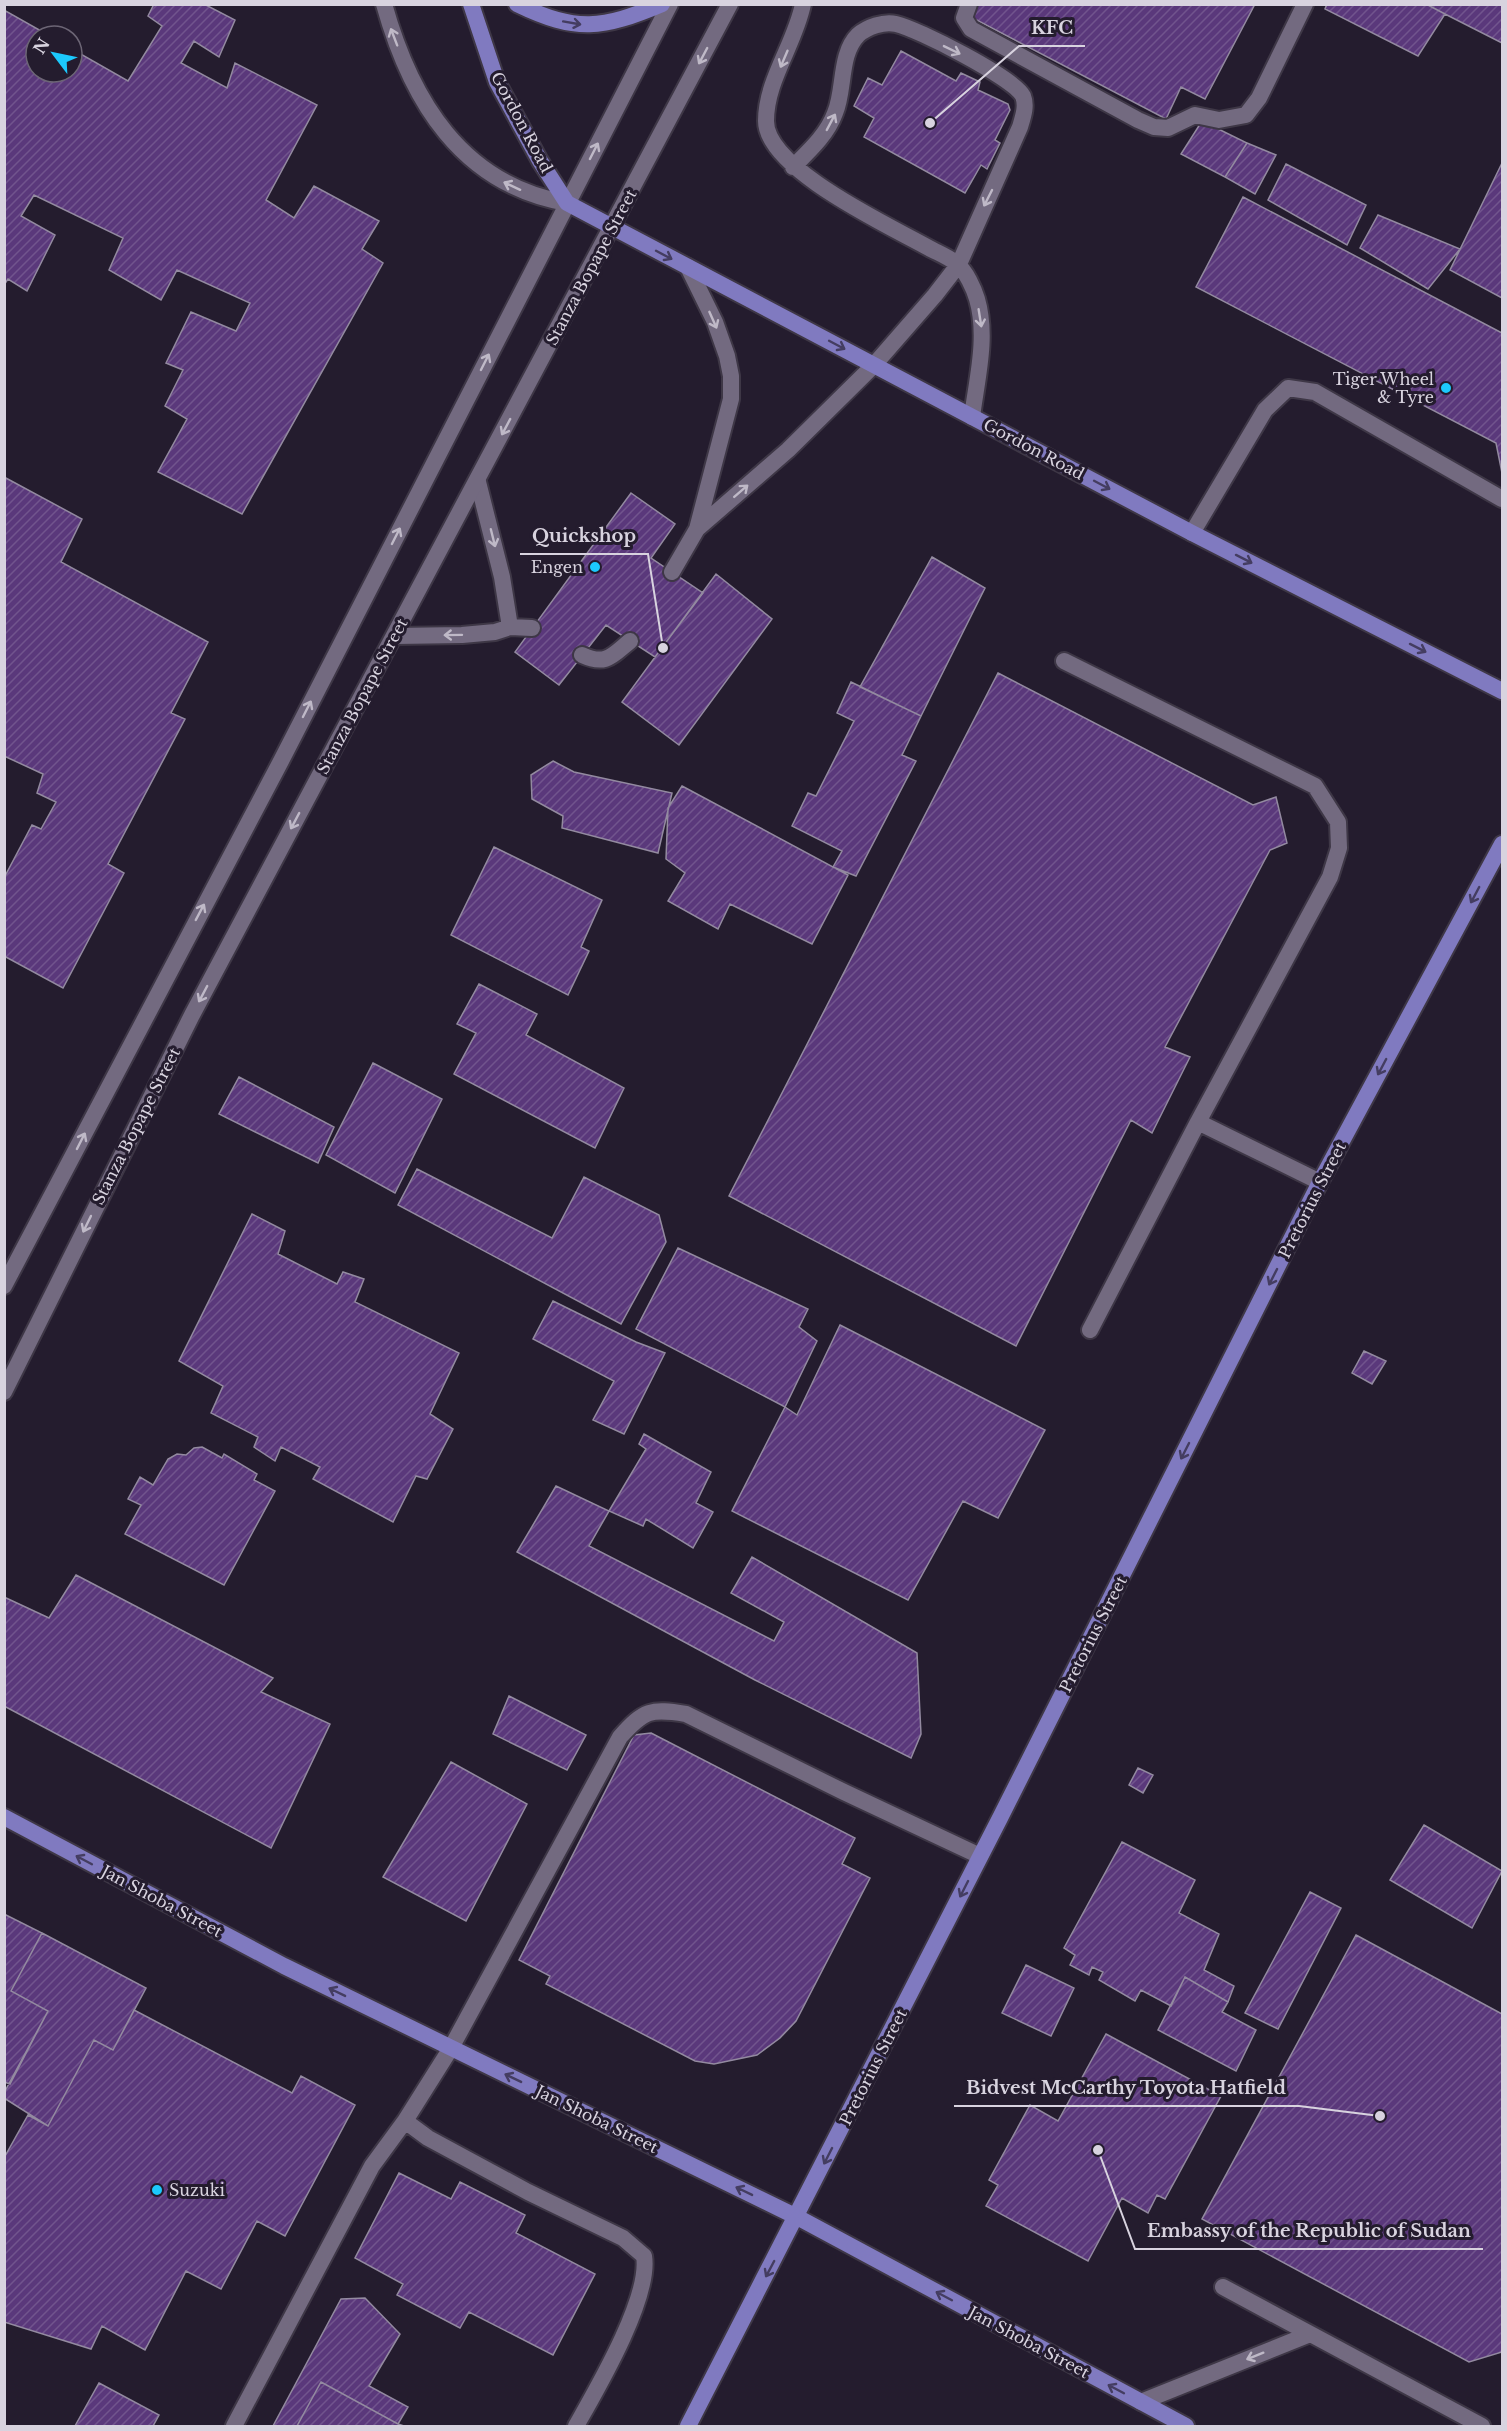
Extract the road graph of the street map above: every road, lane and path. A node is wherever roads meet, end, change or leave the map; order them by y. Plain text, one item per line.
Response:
1 (384, 4) edge
2 (471, 4) edge
3 (517, 4) edge
4 (662, 4) edge
5 (670, 4) edge
6 (730, 4) edge
7 (803, 4) edge
8 (969, 4) edge
9 (1305, 4) edge
10 (793, 167) junction
11 (567, 203) junction
12 (612, 227) junction
13 (958, 264) junction
14 (688, 267) junction
15 (874, 365) junction
16 (972, 417) junction
17 (477, 482) junction
18 (1503, 499) edge
19 (697, 530) junction
20 (1192, 533) junction
21 (672, 573) dead end
22 (510, 627) junction
23 (532, 628) dead end
24 (395, 636) junction
25 (630, 641) dead end
26 (582, 655) dead end
27 (1064, 661) dead end
28 (1503, 691) edge
29 (1503, 844) edge
30 (1198, 1122) junction
31 (1320, 1182) junction
32 (4, 1286) edge
33 (1090, 1330) dead end
34 (4, 1392) edge
35 (4, 1817) edge
36 (980, 1856) junction
37 (452, 2048) junction
38 (405, 2121) junction
39 (797, 2217) junction
40 (1223, 2287) dead end
41 (1310, 2334) junction
42 (1141, 2402) junction
43 (1474, 2425) edge
44 (234, 2427) edge
45 (576, 2427) edge
46 (688, 2427) edge
47 (1186, 2427) edge

11 -> 1 main road, Gordon Road
2 - 11 main road, Gordon Road
3 -> 4 main road
11 -> 5 main road
6 -> 12 main road, Stanza Bopape Street
7 -> 10 main road
8 - 9 main road
10 - 13 main road
10 -> 13 main road
11 - 12 main road, Gordon Road
32 -> 11 main road
12 -> 14 main road, Gordon Road
12 -> 17 main road, Stanza Bopape Street
13 - 15 main road
13 -> 16 main road
14 -> 15 main road, Gordon Road
14 -> 19 main road
15 - 16 main road, Gordon Road
19 -> 15 main road
16 -> 20 main road, Gordon Road
17 -> 22 main road
17 - 24 main road, Stanza Bopape Street
18 - 20 main road
19 - 21 main road
20 -> 28 main road, Gordon Road
22 - 23 main road
22 -> 24 main road
24 -> 34 main road, Stanza Bopape Street
25 - 26 main road
27 - 30 main road
29 -> 31 main road, Pretorius Street
30 - 31 main road
30 - 33 main road
31 -> 36 main road, Pretorius Street
37 -> 35 main road, Jan Shoba Street
36 - 37 main road
36 -> 39 main road, Pretorius Street
37 - 38 main road
39 -> 37 main road, Jan Shoba Street
38 - 44 main road
38 - 45 main road
42 -> 39 main road, Jan Shoba Street
39 -> 46 main road, Pretorius Street
40 - 41 main road
41 -> 42 main road
41 - 43 main road
42 - 47 main road, Jan Shoba Street

